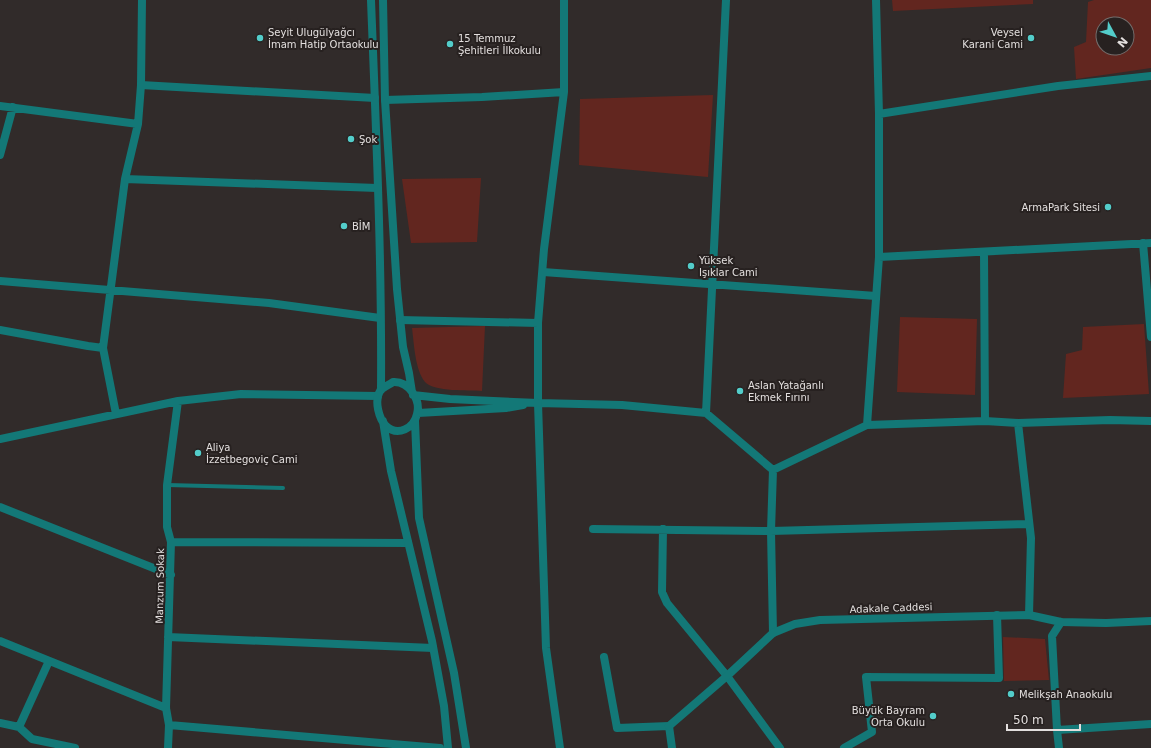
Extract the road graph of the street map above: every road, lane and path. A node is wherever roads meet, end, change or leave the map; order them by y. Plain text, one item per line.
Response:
1 (142, 0) edge
2 (371, 0) edge
3 (383, 0) edge
4 (564, 0) edge
5 (726, 0) edge
6 (876, 0) edge
7 (1151, 76) edge
8 (141, 85) junction
9 (564, 92) junction
10 (375, 98) junction
11 (385, 100) junction
12 (0, 106) edge
13 (13, 107) junction
14 (879, 114) junction
15 (138, 124) junction
16 (0, 155) edge
17 (125, 179) junction
18 (377, 188) junction
19 (1147, 243) edge
20 (984, 252) junction
21 (879, 256) junction
22 (543, 272) junction
23 (0, 281) edge
24 (712, 285) junction
25 (111, 289) junction
26 (876, 296) junction
27 (380, 318) junction
28 (400, 320) junction
29 (538, 322) junction
30 (0, 330) edge
31 (1151, 337) edge
32 (103, 348) junction
33 (379, 393) junction
34 (413, 394) junction
35 (178, 401) junction
36 (538, 402) junction
37 (706, 413) junction
38 (116, 414) junction
39 (416, 417) junction
40 (986, 421) junction
41 (1151, 421) edge
42 (383, 422) junction
43 (1018, 423) junction
44 (868, 425) junction
45 (0, 439) edge
46 (773, 470) junction
47 (167, 485) junction
48 (283, 488) dead end
49 (0, 507) edge
50 (1030, 524) junction
51 (593, 529) dead end
52 (663, 529) junction
53 (771, 531) junction
54 (171, 542) junction
55 (408, 542) junction
56 (170, 574) junction
57 (997, 615) junction
58 (1029, 615) junction
59 (1151, 621) edge
60 (1061, 622) junction
61 (773, 633) junction
62 (168, 637) junction
63 (0, 641) edge
64 (433, 648) junction
65 (604, 657) dead end
66 (49, 661) junction
67 (727, 676) junction
68 (166, 708) junction
69 (0, 723) edge
70 (1151, 724) edge
71 (169, 725) junction
72 (669, 726) junction
73 (20, 727) junction
74 (1057, 730) junction
75 (75, 748) edge
76 (168, 748) edge
77 (440, 748) edge
78 (448, 748) edge
79 (466, 748) edge
80 (560, 748) edge
81 (672, 748) edge
82 (780, 748) edge
83 (844, 748) edge
84 (1058, 748) edge

1 - 8 street
2 - 10 street
3 - 11 street
4 - 9 street
5 - 24 street
6 - 14 street
7 - 14 street
8 - 10 street
8 - 15 street
9 - 11 street
9 - 22 street
10 - 18 street
11 - 28 street
12 - 13 street
13 - 15 street
13 - 16 street
14 - 21 street
15 - 17 street
17 - 18 street
17 - 25 street
18 - 27 street
19 - 20 street
19 - 31 street
20 - 21 street
20 - 40 street
21 - 26 street
22 - 24 street
22 - 29 street
23 - 25 street
24 - 26 street
24 - 37 street
25 - 27 street
25 - 32 street
26 - 44 street
27 - 33 street
28 - 29 street
28 - 34 street
29 - 36 street
30 - 32 street
32 - 38 street
33 - 34 street
33 - 35 street
33 - 42 street
34 - 36 street
34 - 39 street
35 - 38 street
35 - 47 street, Manzum Sokak
36 - 37 street
36 - 39 street
36 - 80 street
37 - 46 street
38 - 45 street
39 - 42 street
39 - 79 street
40 - 43 street
40 - 44 street
41 - 43 street
42 - 55 street
43 - 50 street
44 - 46 street
46 - 53 street
47 - 48 lane
47 - 54 street, Manzum Sokak
49 - 56 street
50 - 53 street
50 - 58 street
51 - 52 street
52 - 53 street
52 - 67 street
53 - 61 street
54 - 55 street
54 - 56 street, Manzum Sokak
55 - 64 street
56 - 62 street, Manzum Sokak
57 - 58 street, Adakale Caddesi
57 - 61 street, Adakale Caddesi
57 - 83 street
58 - 60 street, Adakale Caddesi
59 - 60 street, Adakale Caddesi
60 - 74 street
61 - 67 street, Adakale Caddesi
62 - 64 street
62 - 68 street, Manzum Sokak
63 - 66 street
64 - 78 street
65 - 72 street
66 - 68 street
66 - 73 street
67 - 72 street, Adakale Caddesi
67 - 82 street
68 - 71 street, Manzum Sokak
69 - 73 street
70 - 74 street
71 - 76 street, Manzum Sokak
71 - 77 street
72 - 81 street
73 - 75 street
74 - 84 street

